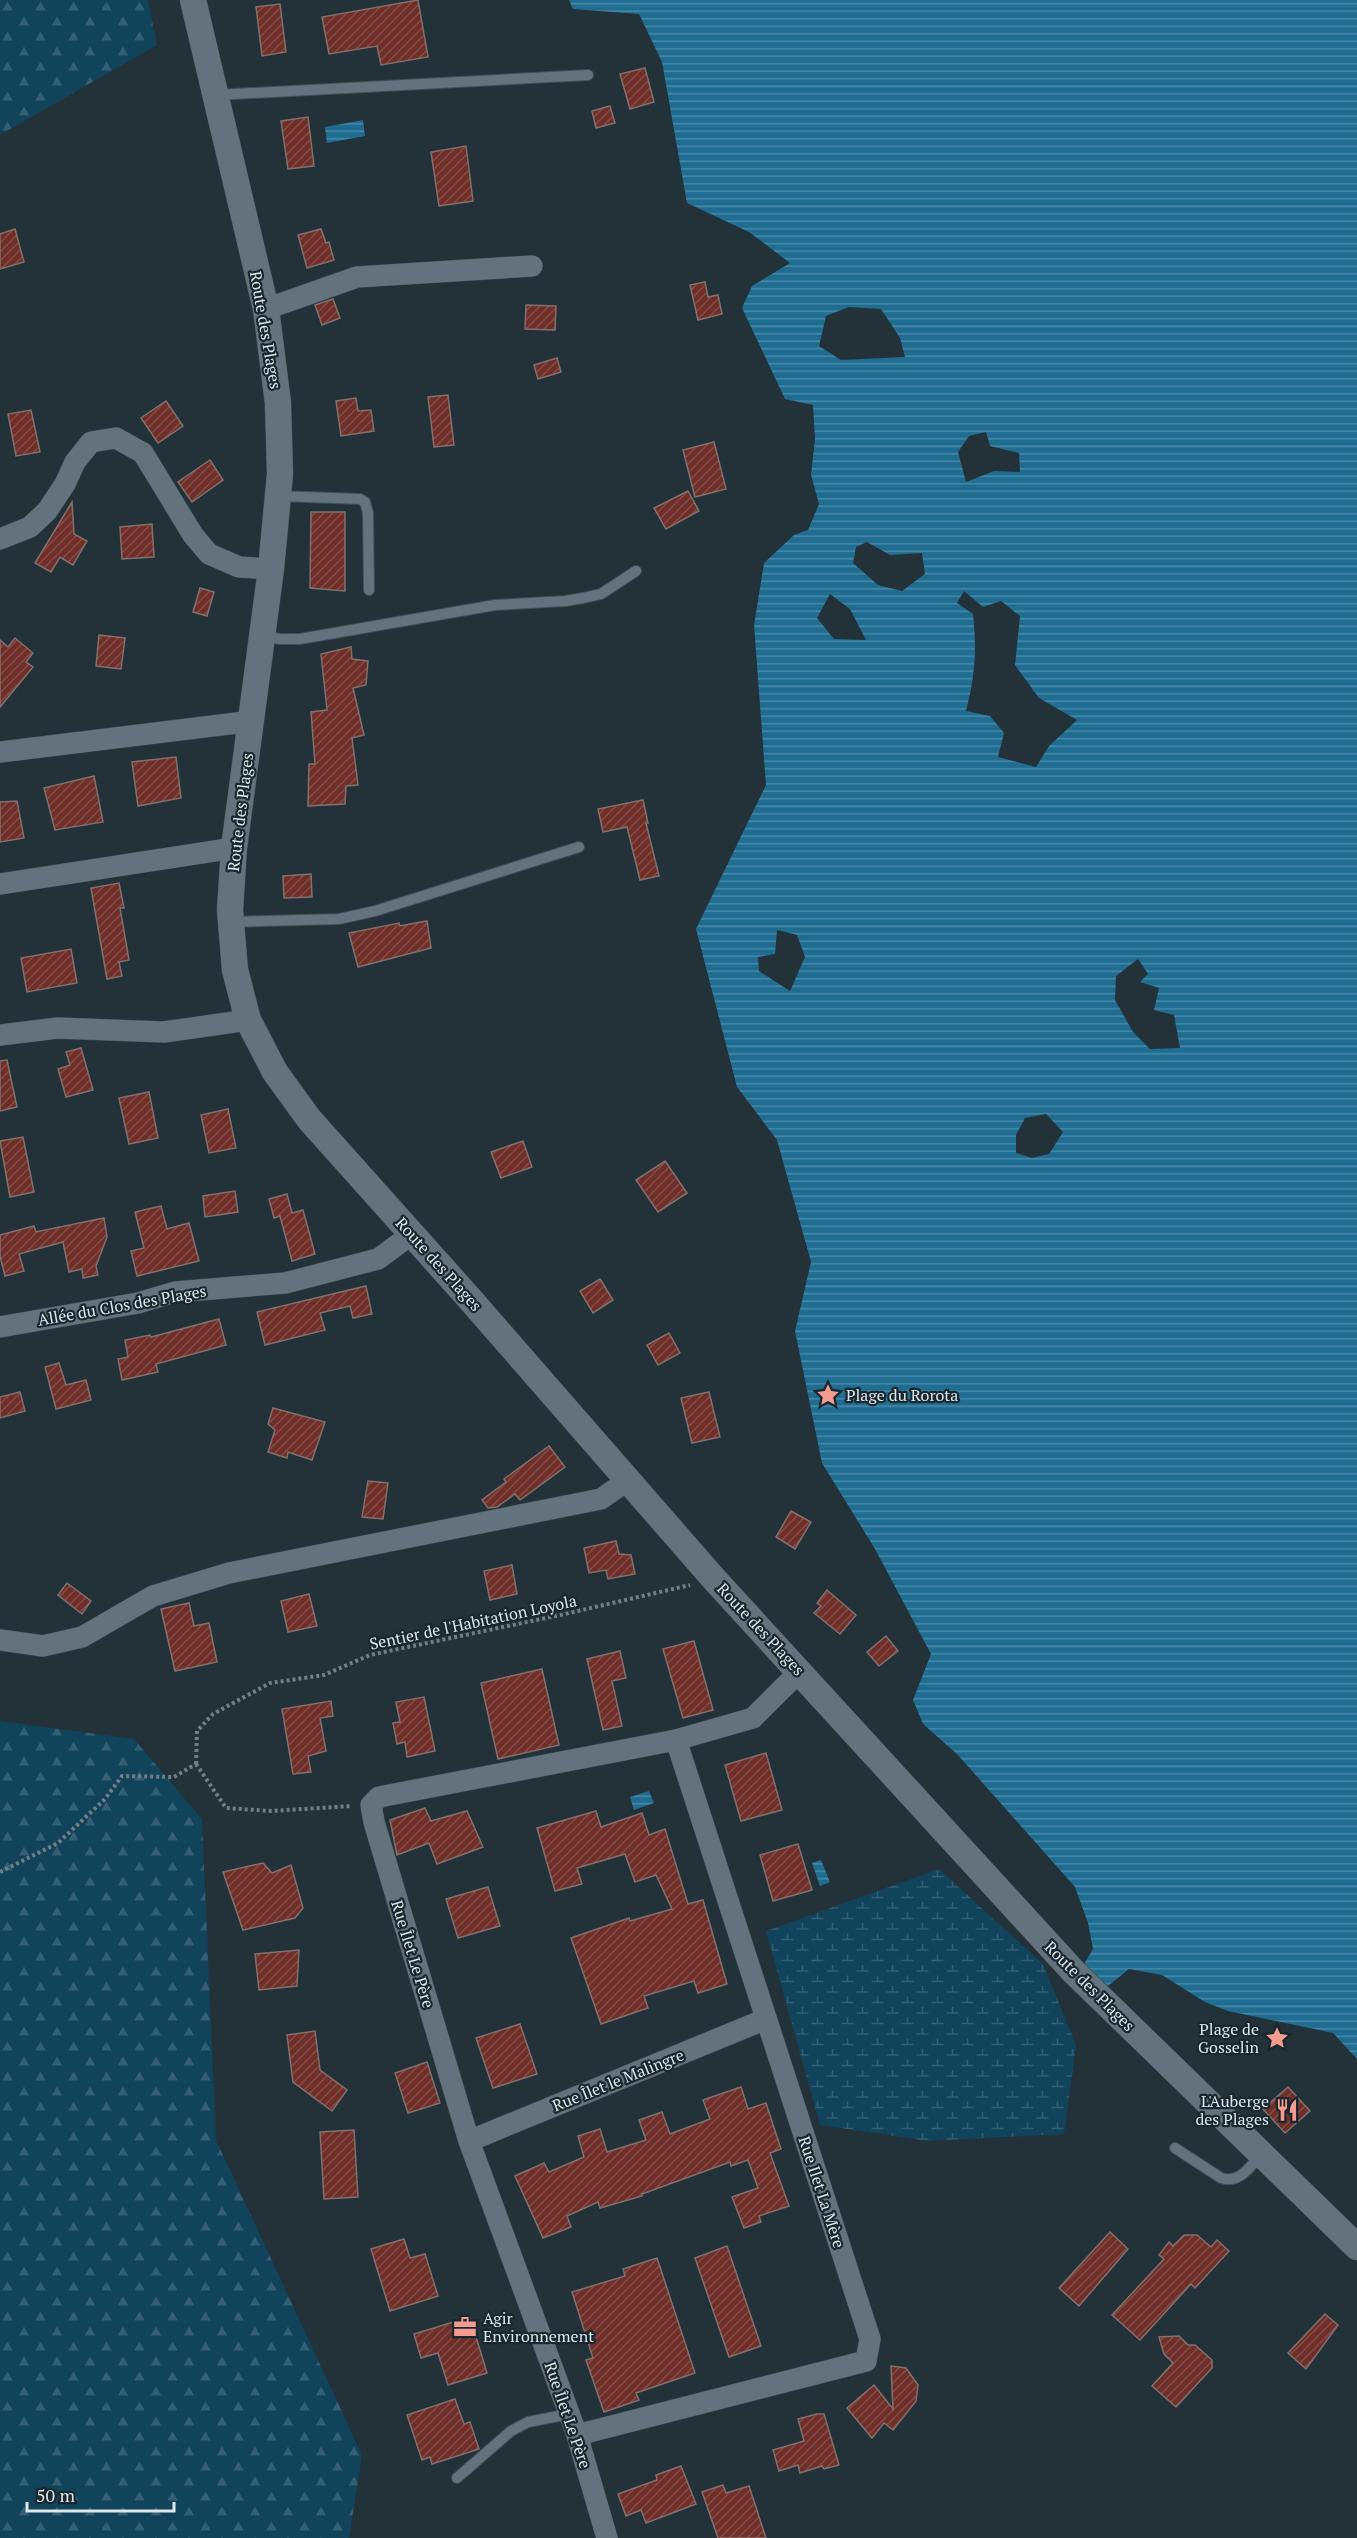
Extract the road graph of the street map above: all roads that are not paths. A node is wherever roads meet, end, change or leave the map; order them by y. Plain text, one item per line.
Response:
1 (193, 0) edge
2 (588, 75) dead end
3 (215, 95) junction
4 (532, 266) dead end
5 (266, 309) junction
6 (278, 496) junction
7 (0, 539) edge
8 (271, 569) junction
9 (636, 571) dead end
10 (369, 590) dead end
11 (262, 636) junction
12 (252, 721) junction
13 (0, 752) edge
14 (579, 847) dead end
15 (234, 848) junction
16 (0, 884) edge
17 (231, 922) junction
18 (248, 1020) junction
19 (0, 1035) edge
20 (412, 1234) junction
21 (0, 1327) edge
22 (628, 1480) junction
23 (0, 1640) edge
24 (800, 1671) junction
25 (676, 1740) junction
26 (766, 2019) junction
27 (469, 2141) junction
28 (1175, 2148) dead end
29 (1261, 2154) junction
30 (1357, 2247) edge
31 (569, 2414) junction
32 (577, 2435) junction
33 (457, 2478) dead end
34 (607, 2538) edge

1 - 3 street, Route des Plages
2 - 3 lane
3 - 5 street, Route des Plages
4 - 5 street
5 - 6 street, Route des Plages
6 - 8 street, Route des Plages
6 - 10 lane
7 - 8 street
8 - 11 street, Route des Plages
9 - 11 lane
11 - 12 street, Route des Plages
12 - 13 street
12 - 15 street, Route des Plages
14 - 17 lane
15 - 16 street
15 - 17 street, Route des Plages
17 - 18 street, Route des Plages
18 - 19 street
18 - 20 street, Route des Plages
20 - 21 street, Allée du Clos des Plages
20 - 22 street, Route des Plages
22 - 23 street
22 - 24 street, Route des Plages
24 - 25 street
24 - 29 street, Route des Plages
25 - 26 street, Rue Ilet La Mère
25 - 27 street, Rue Îlet Le Père
26 - 27 street, Rue Îlet le Malingre
26 - 32 street, Rue Ilet La Mère
27 - 31 street, Rue Îlet Le Père
28 - 29 lane
29 - 30 street, Route des Plages
31 - 32 street, Rue Îlet Le Père
31 - 33 lane
32 - 34 street, Rue Îlet Le Père

